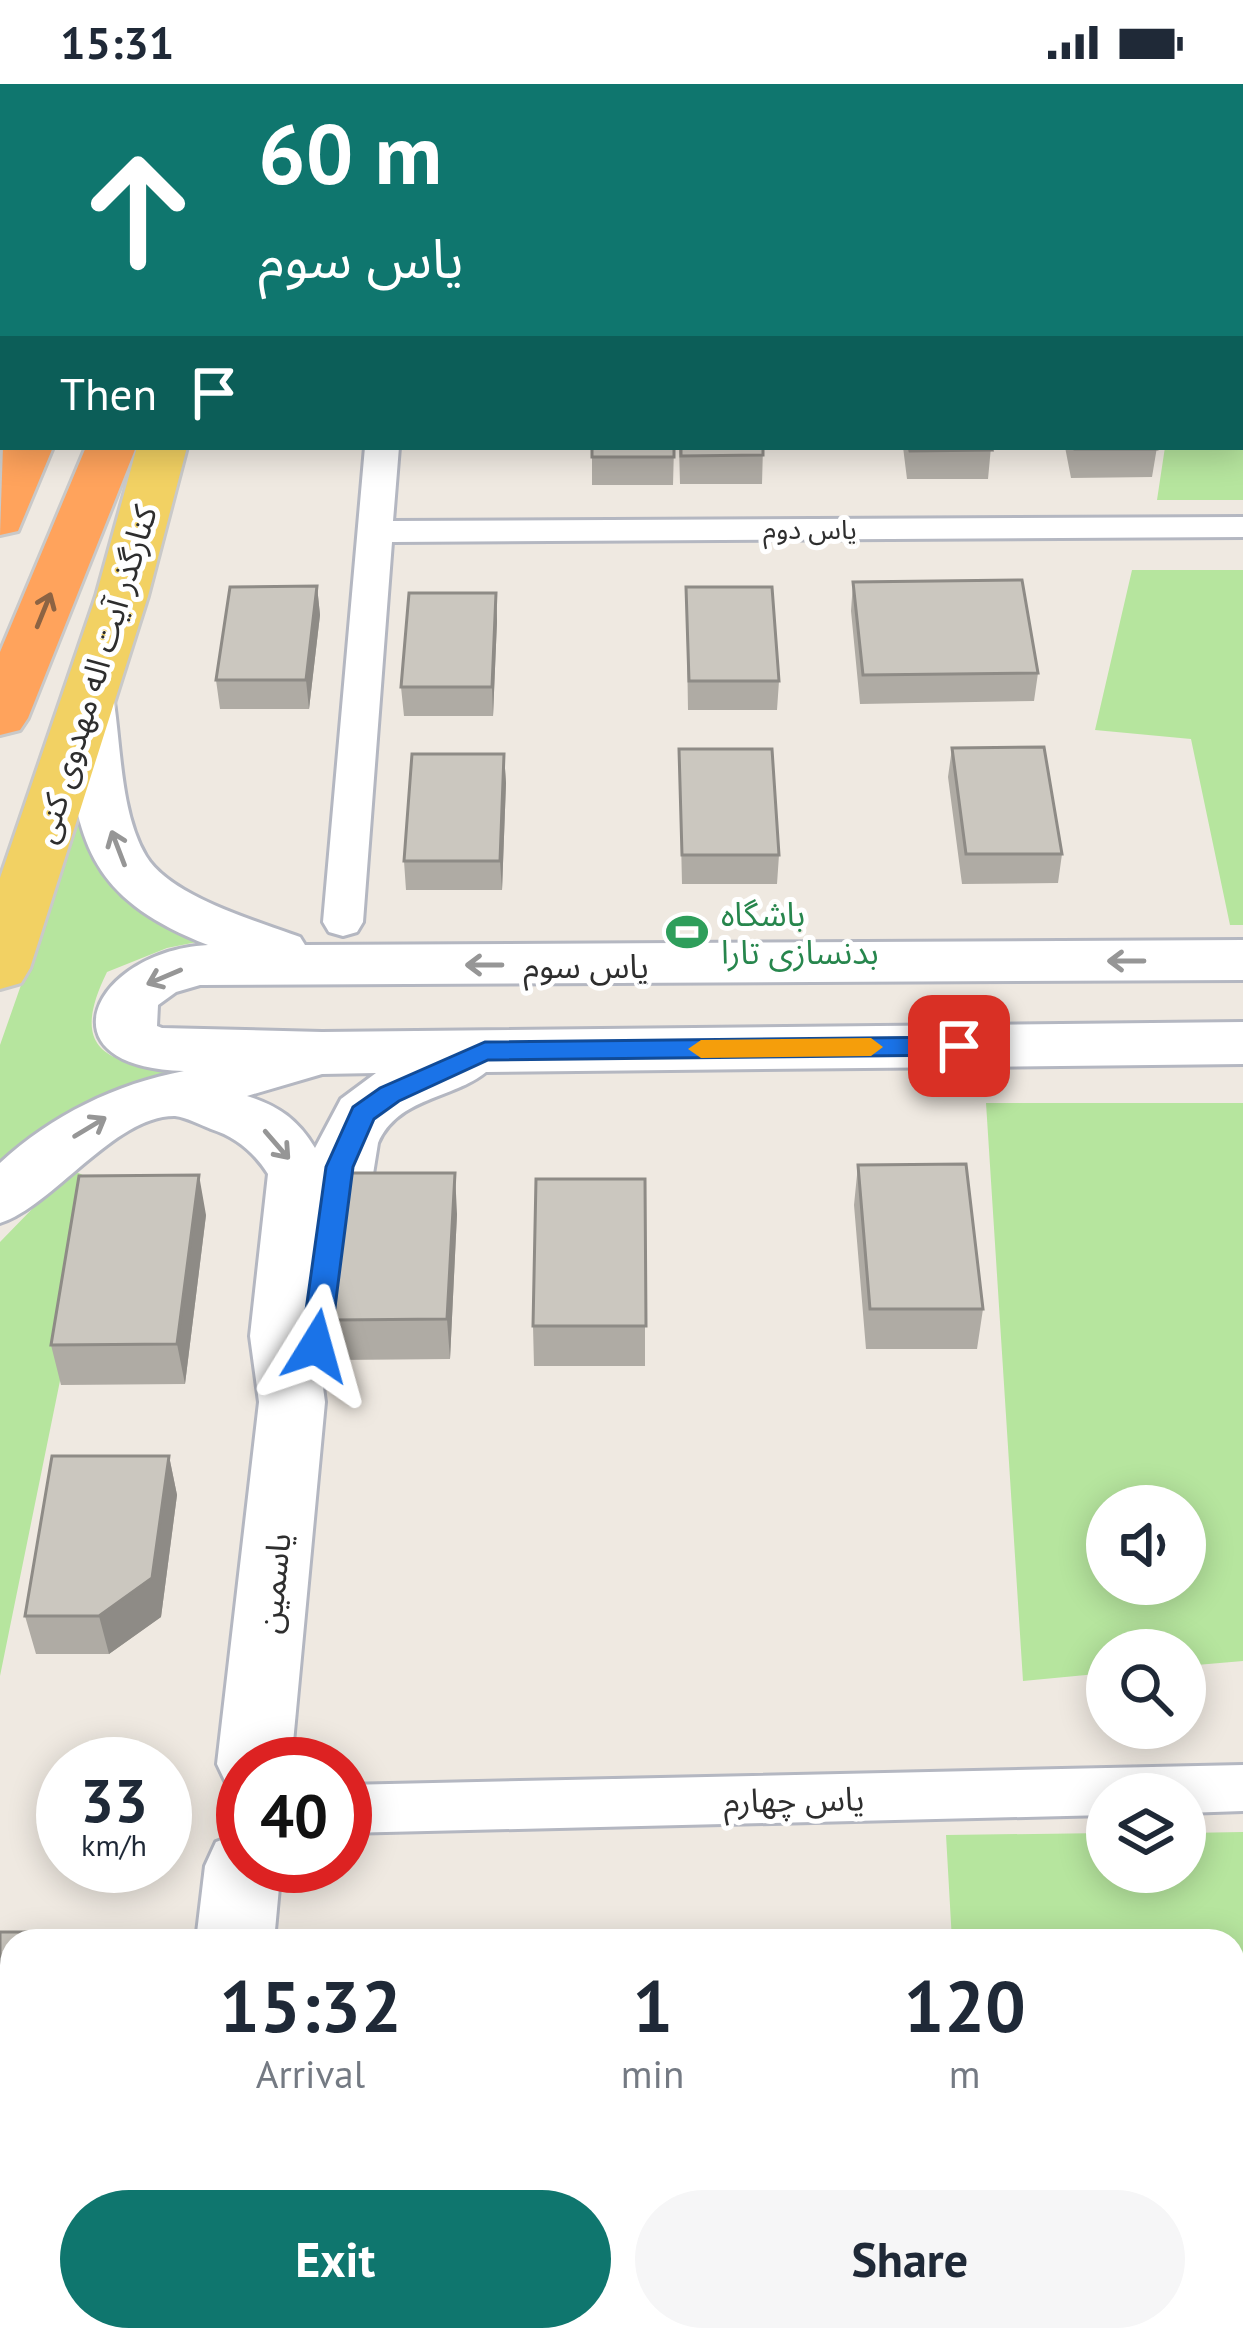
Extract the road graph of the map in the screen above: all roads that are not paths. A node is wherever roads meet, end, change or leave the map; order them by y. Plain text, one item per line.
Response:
1 (27, 450) edge
2 (111, 450) edge
3 (161, 450) edge
4 (382, 450) edge
5 (0, 520) edge
6 (1243, 527) edge
7 (378, 532) junction
8 (88, 702) junction
9 (0, 718) edge
10 (332, 944) junction
11 (1243, 960) edge
12 (0, 968) edge
13 (1243, 1043) edge
14 (485, 1051) junction
15 (322, 1053) junction
16 (175, 1094) junction
17 (0, 1200) edge
18 (292, 1402) junction
19 (257, 1737) edge
20 (1243, 1788) edge
21 (372, 1808) edge
22 (240, 1893) edge
23 (236, 1929) edge

1 - 5 highway
9 -> 2 highway
3 - 8 main road, کنارگذر آیت اله مهدوی کنی
4 - 7 street
6 - 7 street, یاس دوم
7 - 10 street
10 -> 8 street, یاس سوم
8 - 12 main road, کنارگذر آیت اله مهدوی کنی
11 -> 10 street, یاس سوم
10 -> 15 street
13 - 14 street
14 - 15 street
14 - 18 street
15 - 16 street
17 -> 16 street
16 -> 18 street
18 - 19 street, یاسمین
20 - 21 street, یاس چهارم
22 - 23 street

